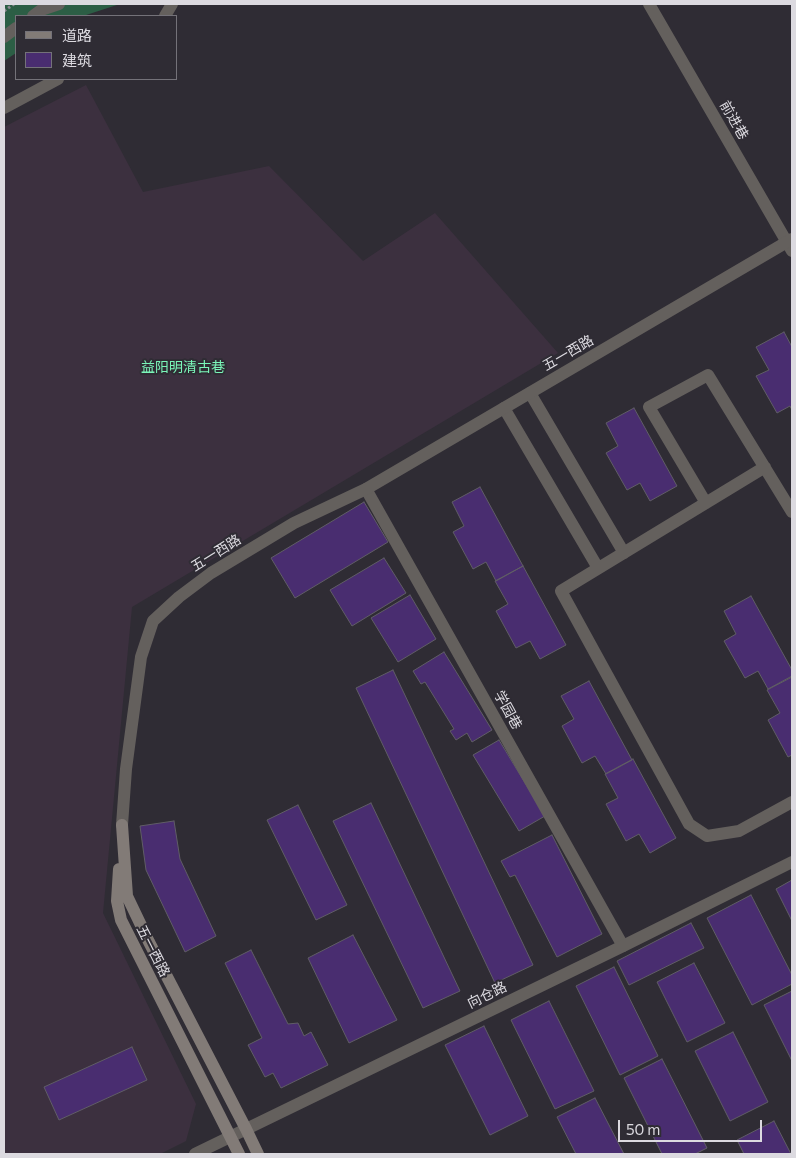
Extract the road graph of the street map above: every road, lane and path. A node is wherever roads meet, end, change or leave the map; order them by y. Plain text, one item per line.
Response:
1 (14, 4) edge
2 (59, 4) edge
3 (172, 4) edge
4 (649, 4) edge
5 (4, 11) edge
6 (34, 15) edge
7 (166, 15) edge
8 (15, 29) edge
9 (4, 37) edge
10 (56, 80) edge
11 (4, 108) edge
12 (791, 244) edge
13 (530, 393) junction
14 (504, 408) junction
15 (765, 467) junction
16 (366, 489) junction
17 (706, 503) junction
18 (792, 512) edge
19 (624, 553) junction
20 (598, 568) junction
21 (792, 802) edge
22 (122, 824) junction
23 (792, 862) edge
24 (623, 946) junction
25 (246, 1129) junction
26 (231, 1136) junction
27 (195, 1154) edge
28 (239, 1154) edge
29 (258, 1154) edge

1 - 5 path
2 - 6 street
3 - 7 street
4 - 12 street, 前进巷
8 - 9 street
10 - 11 street
12 - 13 street, 五一西路
13 - 14 street, 五一西路
13 - 19 street
14 - 16 street, 五一西路
14 - 20 street
15 - 17 street
15 - 17 street
15 - 18 street
16 - 22 street, 五一西路
16 - 24 street, 学园巷
17 - 19 street
19 - 20 street
20 - 21 street
22 - 25 main road
22 - 26 main road, 五一西路
23 - 24 street, 向仓路
24 - 25 street, 向仓路
25 - 26 street, 向仓路
25 - 29 main road
26 - 27 street, 向仓路
26 - 28 main road, 五一西路

